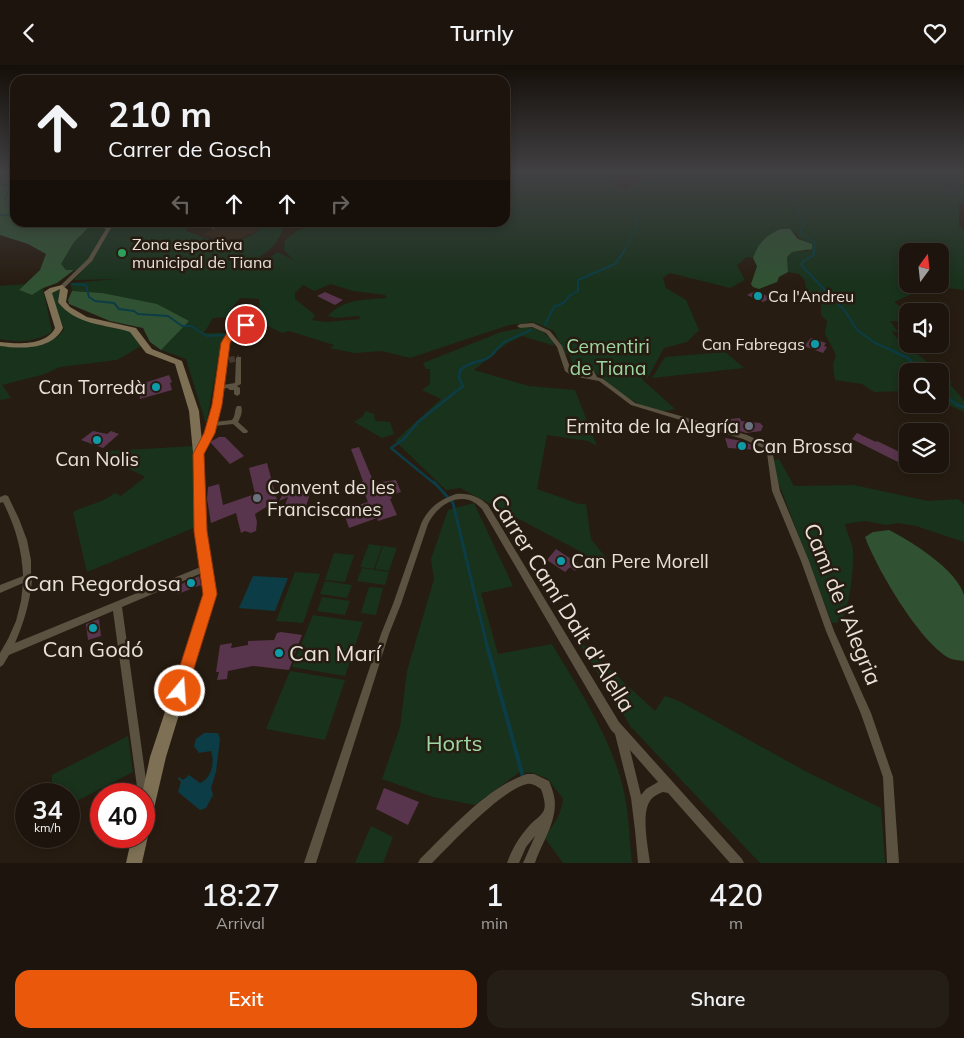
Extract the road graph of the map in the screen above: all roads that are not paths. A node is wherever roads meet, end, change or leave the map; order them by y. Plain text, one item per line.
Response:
1 (114, 227) edge
2 (216, 227) edge
3 (213, 228) dead end
4 (62, 287) junction
5 (246, 325) dead end
6 (520, 327) dead end
7 (0, 344) edge
8 (238, 358) dead end
9 (590, 369) dead end
10 (595, 379) junction
11 (220, 389) junction
12 (237, 393) dead end
13 (239, 407) dead end
14 (234, 422) junction
15 (212, 424) junction
16 (245, 431) dead end
17 (198, 454) junction
18 (2, 499) edge
19 (206, 567) junction
20 (29, 577) junction
21 (0, 589) edge
22 (117, 605) junction
23 (8, 651) junction
24 (0, 662) edge
25 (619, 732) junction
26 (141, 783) edge
27 (150, 783) edge
28 (669, 788) junction
29 (549, 814) junction
30 (640, 817) junction
31 (137, 848) edge
32 (134, 863) edge
33 (310, 863) edge
34 (424, 863) edge
35 (513, 863) edge
36 (530, 863) edge
37 (644, 863) edge
38 (738, 863) edge
39 (893, 863) edge

1 - 4 street
2 - 3 street
4 - 7 street
4 - 17 street
5 - 11 street
6 - 10 street
8 - 11 street
9 - 10 street
10 - 39 street, Camí de l'Alegria
11 - 12 street
11 - 15 street
13 - 14 street
14 - 15 street
14 - 16 street
15 - 17 street
17 - 19 street
18 - 20 street
19 - 22 street
19 - 27 street
20 - 21 street
20 - 23 street
22 - 23 street
22 - 26 street
23 - 24 street
25 - 28 street, Carrer Camí Dalt d'Alella
25 - 30 street
25 - 33 street, Carrer Camí Dalt d'Alella
28 - 30 street
28 - 38 street, Carrer Camí Dalt d'Alella
29 - 34 street
29 - 35 street
29 - 36 street
30 - 37 street
31 - 32 street

